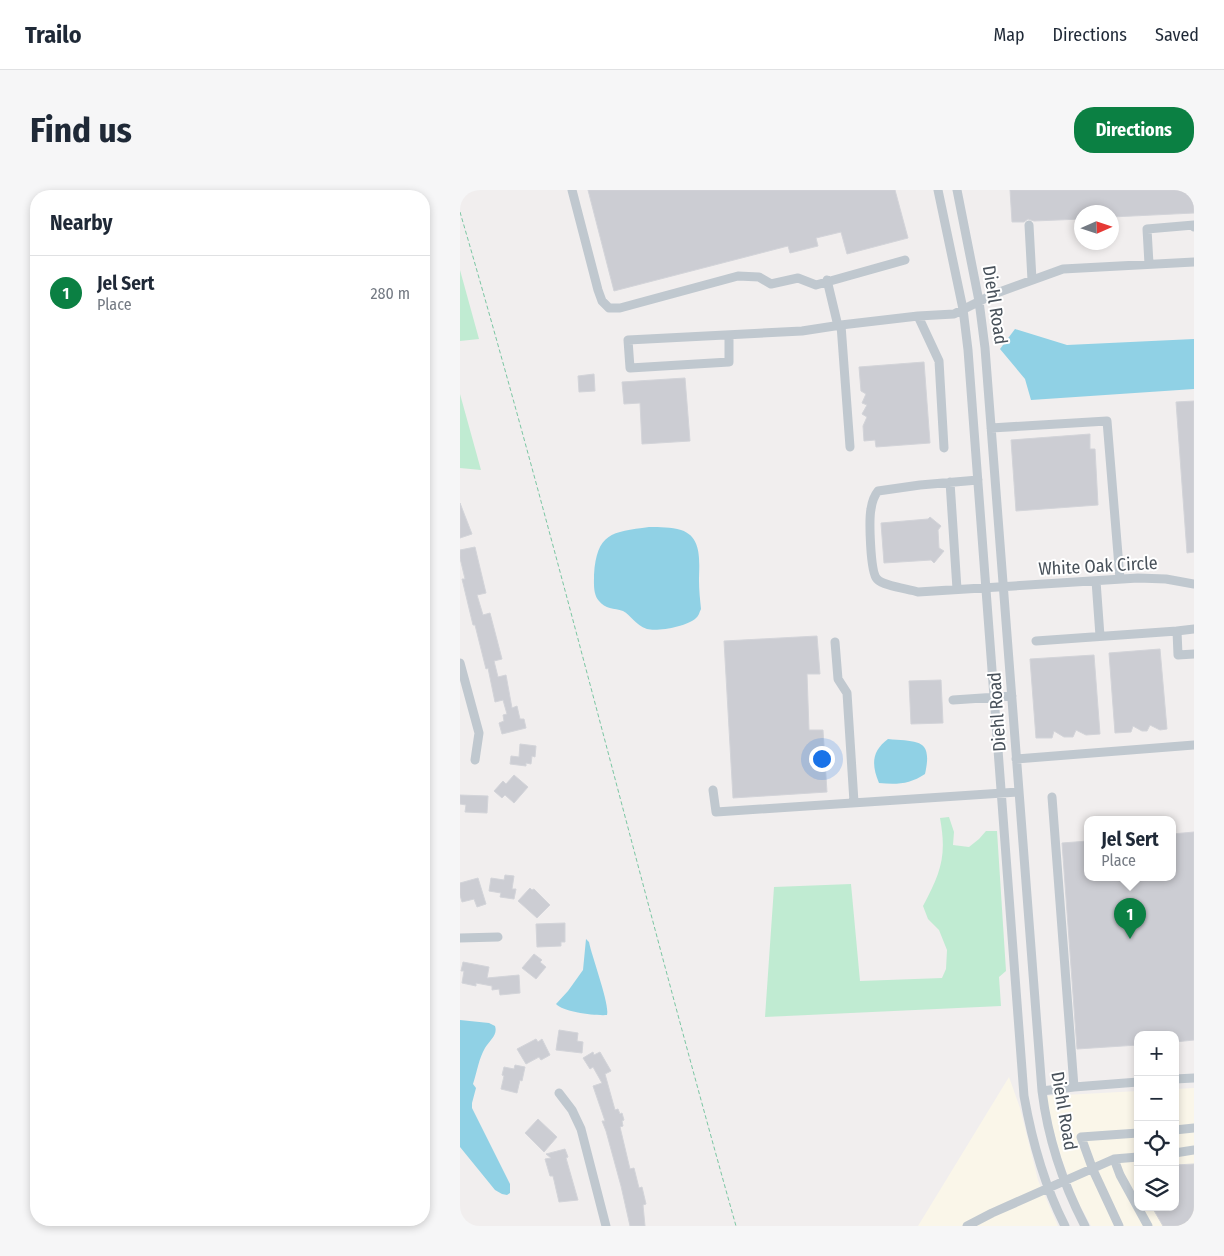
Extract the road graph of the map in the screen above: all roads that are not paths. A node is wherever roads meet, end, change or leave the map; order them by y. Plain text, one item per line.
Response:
1 (572, 190) edge
2 (938, 190) edge
3 (957, 190) edge
4 (1029, 225) dead end
5 (1194, 227) edge
6 (905, 260) dead end
7 (1194, 262) edge
8 (1149, 264) junction
9 (828, 280) junction
10 (1032, 280) junction
11 (979, 301) junction
12 (963, 310) junction
13 (918, 316) junction
14 (839, 326) junction
15 (729, 335) junction
16 (991, 428) junction
17 (850, 446) dead end
18 (944, 448) dead end
19 (978, 480) junction
20 (950, 482) junction
21 (1120, 579) junction
22 (1096, 581) junction
23 (1194, 584) edge
24 (1004, 587) junction
25 (986, 588) junction
26 (958, 590) junction
27 (1194, 629) edge
28 (1177, 631) junction
29 (1100, 636) junction
30 (1036, 641) dead end
31 (835, 642) dead end
32 (1194, 654) edge
33 (461, 668) edge
34 (1012, 696) junction
35 (994, 697) junction
36 (953, 700) dead end
37 (1194, 745) edge
38 (1016, 758) junction
39 (475, 760) dead end
40 (713, 790) dead end
41 (1019, 792) junction
42 (1001, 794) junction
43 (1052, 797) dead end
44 (854, 802) junction
45 (498, 937) dead end
46 (460, 938) edge
47 (1194, 1078) edge
48 (1179, 1079) edge
49 (1134, 1082) edge
50 (1074, 1087) junction
51 (1042, 1091) junction
52 (559, 1093) dead end
53 (1194, 1128) edge
54 (1179, 1130) edge
55 (1134, 1133) edge
56 (1194, 1150) edge
57 (1179, 1152) edge
58 (1134, 1157) edge
59 (1114, 1159) junction
60 (1092, 1170) junction
61 (1064, 1181) junction
62 (1048, 1188) junction
63 (606, 1226) edge
64 (968, 1226) edge
65 (1065, 1226) edge
66 (1085, 1226) edge
67 (1119, 1226) edge
68 (1148, 1226) edge

1 - 9 street
2 - 12 street, Diehl Road
3 - 11 street, Diehl Road
4 - 10 street
5 - 8 street
6 - 9 street
7 - 8 street
8 - 10 street
9 - 14 street
10 - 11 street
11 - 12 street
11 - 16 street, Diehl Road
12 - 13 street
12 - 19 street, Diehl Road
13 - 14 street
13 - 18 street
14 - 15 street
14 - 17 street
15 - 15 street
16 - 21 street
16 - 24 street, Diehl Road
19 - 20 street
19 - 25 street, Diehl Road
20 - 26 street
20 - 26 street, White Oak Circle
21 - 22 street, White Oak Circle
21 - 23 street, White Oak Circle
22 - 24 street, White Oak Circle
22 - 29 street
24 - 25 street, White Oak Circle
24 - 34 street, Diehl Road
25 - 26 street, White Oak Circle
25 - 35 street, Diehl Road
27 - 28 street
28 - 29 street
28 - 32 street
29 - 30 street
31 - 44 street
33 - 39 street
34 - 35 street
34 - 38 street, Diehl Road
35 - 36 street
35 - 42 street, Diehl Road
37 - 38 street
38 - 41 street, Diehl Road
40 - 44 street
41 - 42 street
41 - 51 street, Diehl Road
42 - 44 street
42 - 62 street, Diehl Road
43 - 50 street
45 - 46 street
47 - 48 street
49 - 50 street
50 - 51 street
51 - 61 street, Diehl Road
52 - 63 street
53 - 54 street
55 - 60 street
56 - 57 street
58 - 59 street
59 - 60 street
59 - 68 street
60 - 61 street
60 - 67 street
61 - 62 street
61 - 66 street, Diehl Road
62 - 64 street
62 - 65 street, Diehl Road

